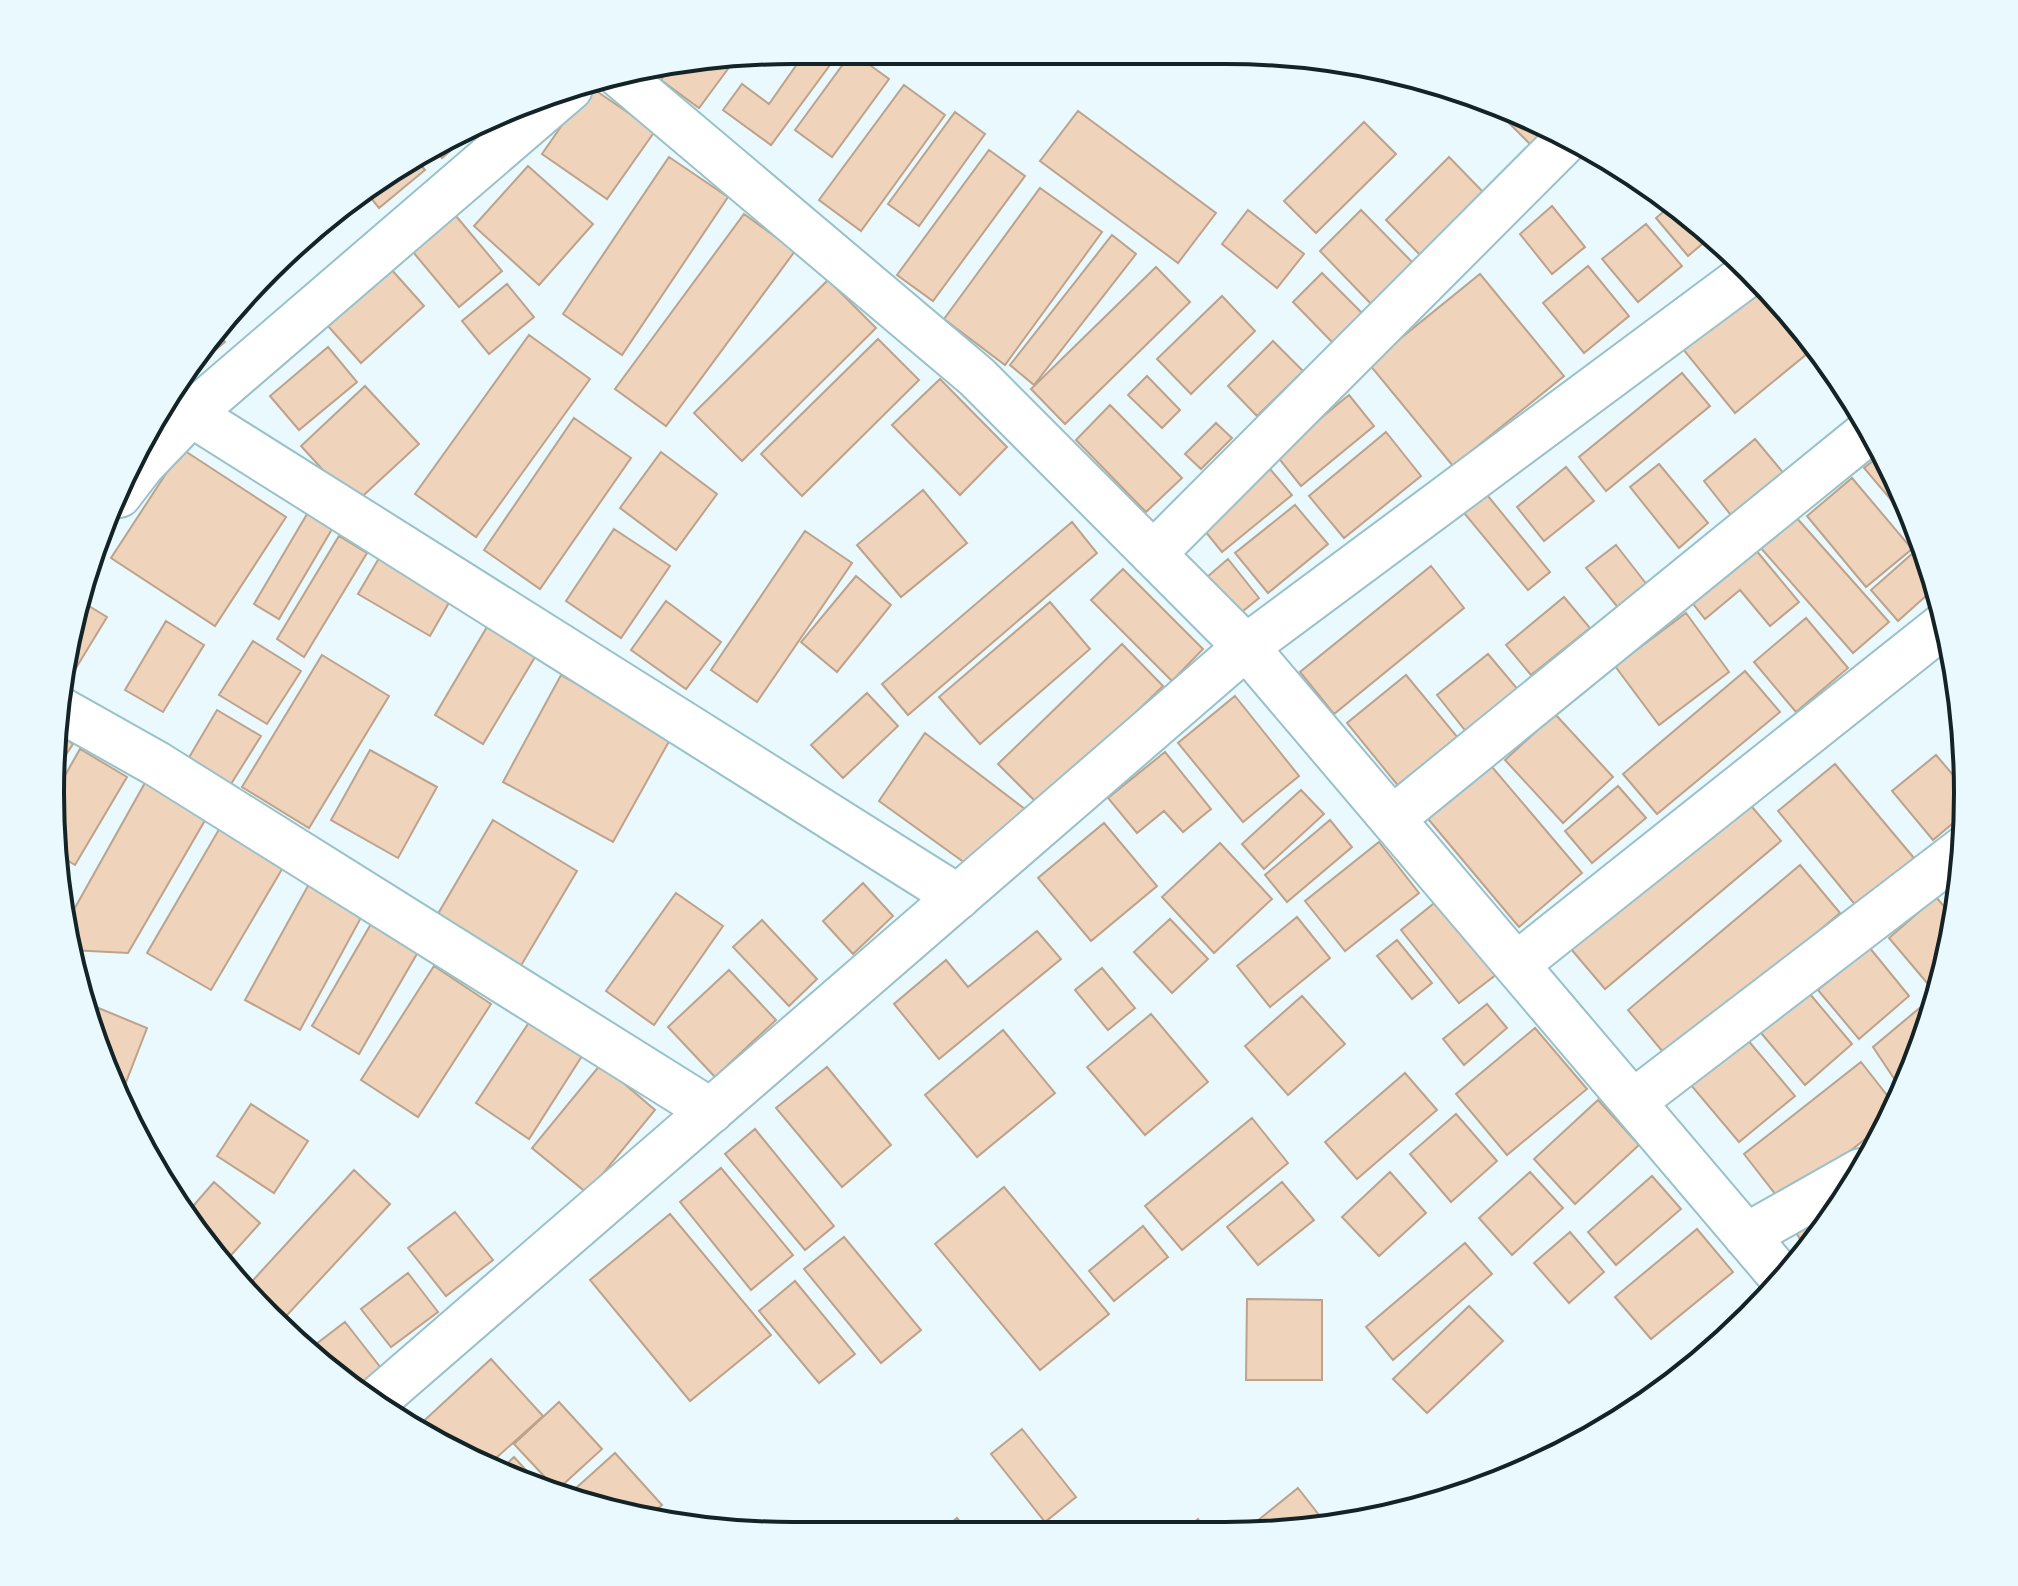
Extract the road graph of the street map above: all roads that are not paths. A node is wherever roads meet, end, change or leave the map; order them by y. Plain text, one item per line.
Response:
1 (629, 83) edge
2 (548, 107) edge
3 (1560, 146) edge
4 (1741, 279) edge
5 (191, 414) junction
6 (1861, 438) edge
7 (142, 465) edge
8 (1153, 554) junction
9 (1935, 632) edge
10 (1246, 647) junction
11 (69, 714) edge
12 (1392, 819) junction
13 (1949, 872) edge
14 (958, 897) junction
15 (1516, 965) junction
16 (1633, 1102) junction
17 (711, 1111) junction
18 (1841, 1182) edge
19 (1746, 1236) junction
20 (1776, 1271) edge
21 (382, 1395) edge

1 - 8 street
2 - 5 street
3 - 8 street
4 - 10 street
5 - 7 street
5 - 14 street
6 - 12 street
8 - 10 street
9 - 15 street
10 - 12 street
10 - 14 street
11 - 17 street
12 - 15 street
13 - 16 street
14 - 17 street
15 - 16 street
16 - 19 street
17 - 21 street
18 - 19 street
19 - 20 street

